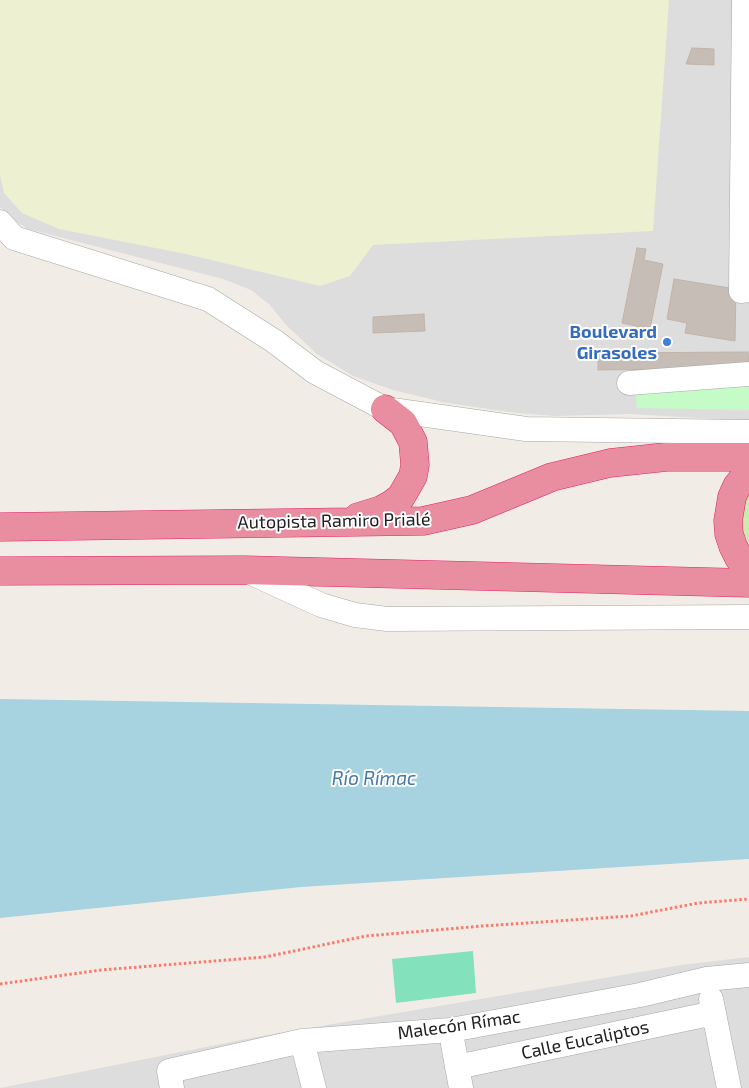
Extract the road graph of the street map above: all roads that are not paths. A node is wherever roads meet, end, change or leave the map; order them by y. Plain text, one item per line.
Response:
1 (744, 0) edge
2 (746, 40) edge
3 (0, 222) edge
4 (745, 290) edge
5 (749, 374) edge
6 (629, 383) dead end
7 (386, 409) junction
8 (749, 432) edge
9 (749, 457) edge
10 (749, 471) edge
11 (343, 522) junction
12 (0, 527) edge
13 (244, 570) junction
14 (749, 570) edge
15 (0, 571) edge
16 (749, 583) edge
17 (749, 617) edge
18 (749, 975) edge
19 (707, 979) junction
20 (714, 1013) junction
21 (302, 1041) junction
22 (453, 1044) dead end
23 (459, 1078) edge
24 (170, 1080) edge
25 (314, 1088) edge
26 (728, 1088) edge

1 - 2 street
2 - 4 street
3 - 7 street
5 - 6 street
7 - 8 street
7 - 11 highway
9 - 11 highway, Autopista Ramiro Prialé
10 - 14 highway
11 - 12 highway, Autopista Ramiro Prialé
13 - 15 highway
13 - 16 highway
13 - 17 street
18 - 19 street, Malecón Rímac
19 - 20 street
19 - 21 street, Malecón Rímac
20 - 23 street, Calle Eucaliptos
20 - 26 street
21 - 24 street, Malecón Rímac
21 - 25 street
22 - 23 street

